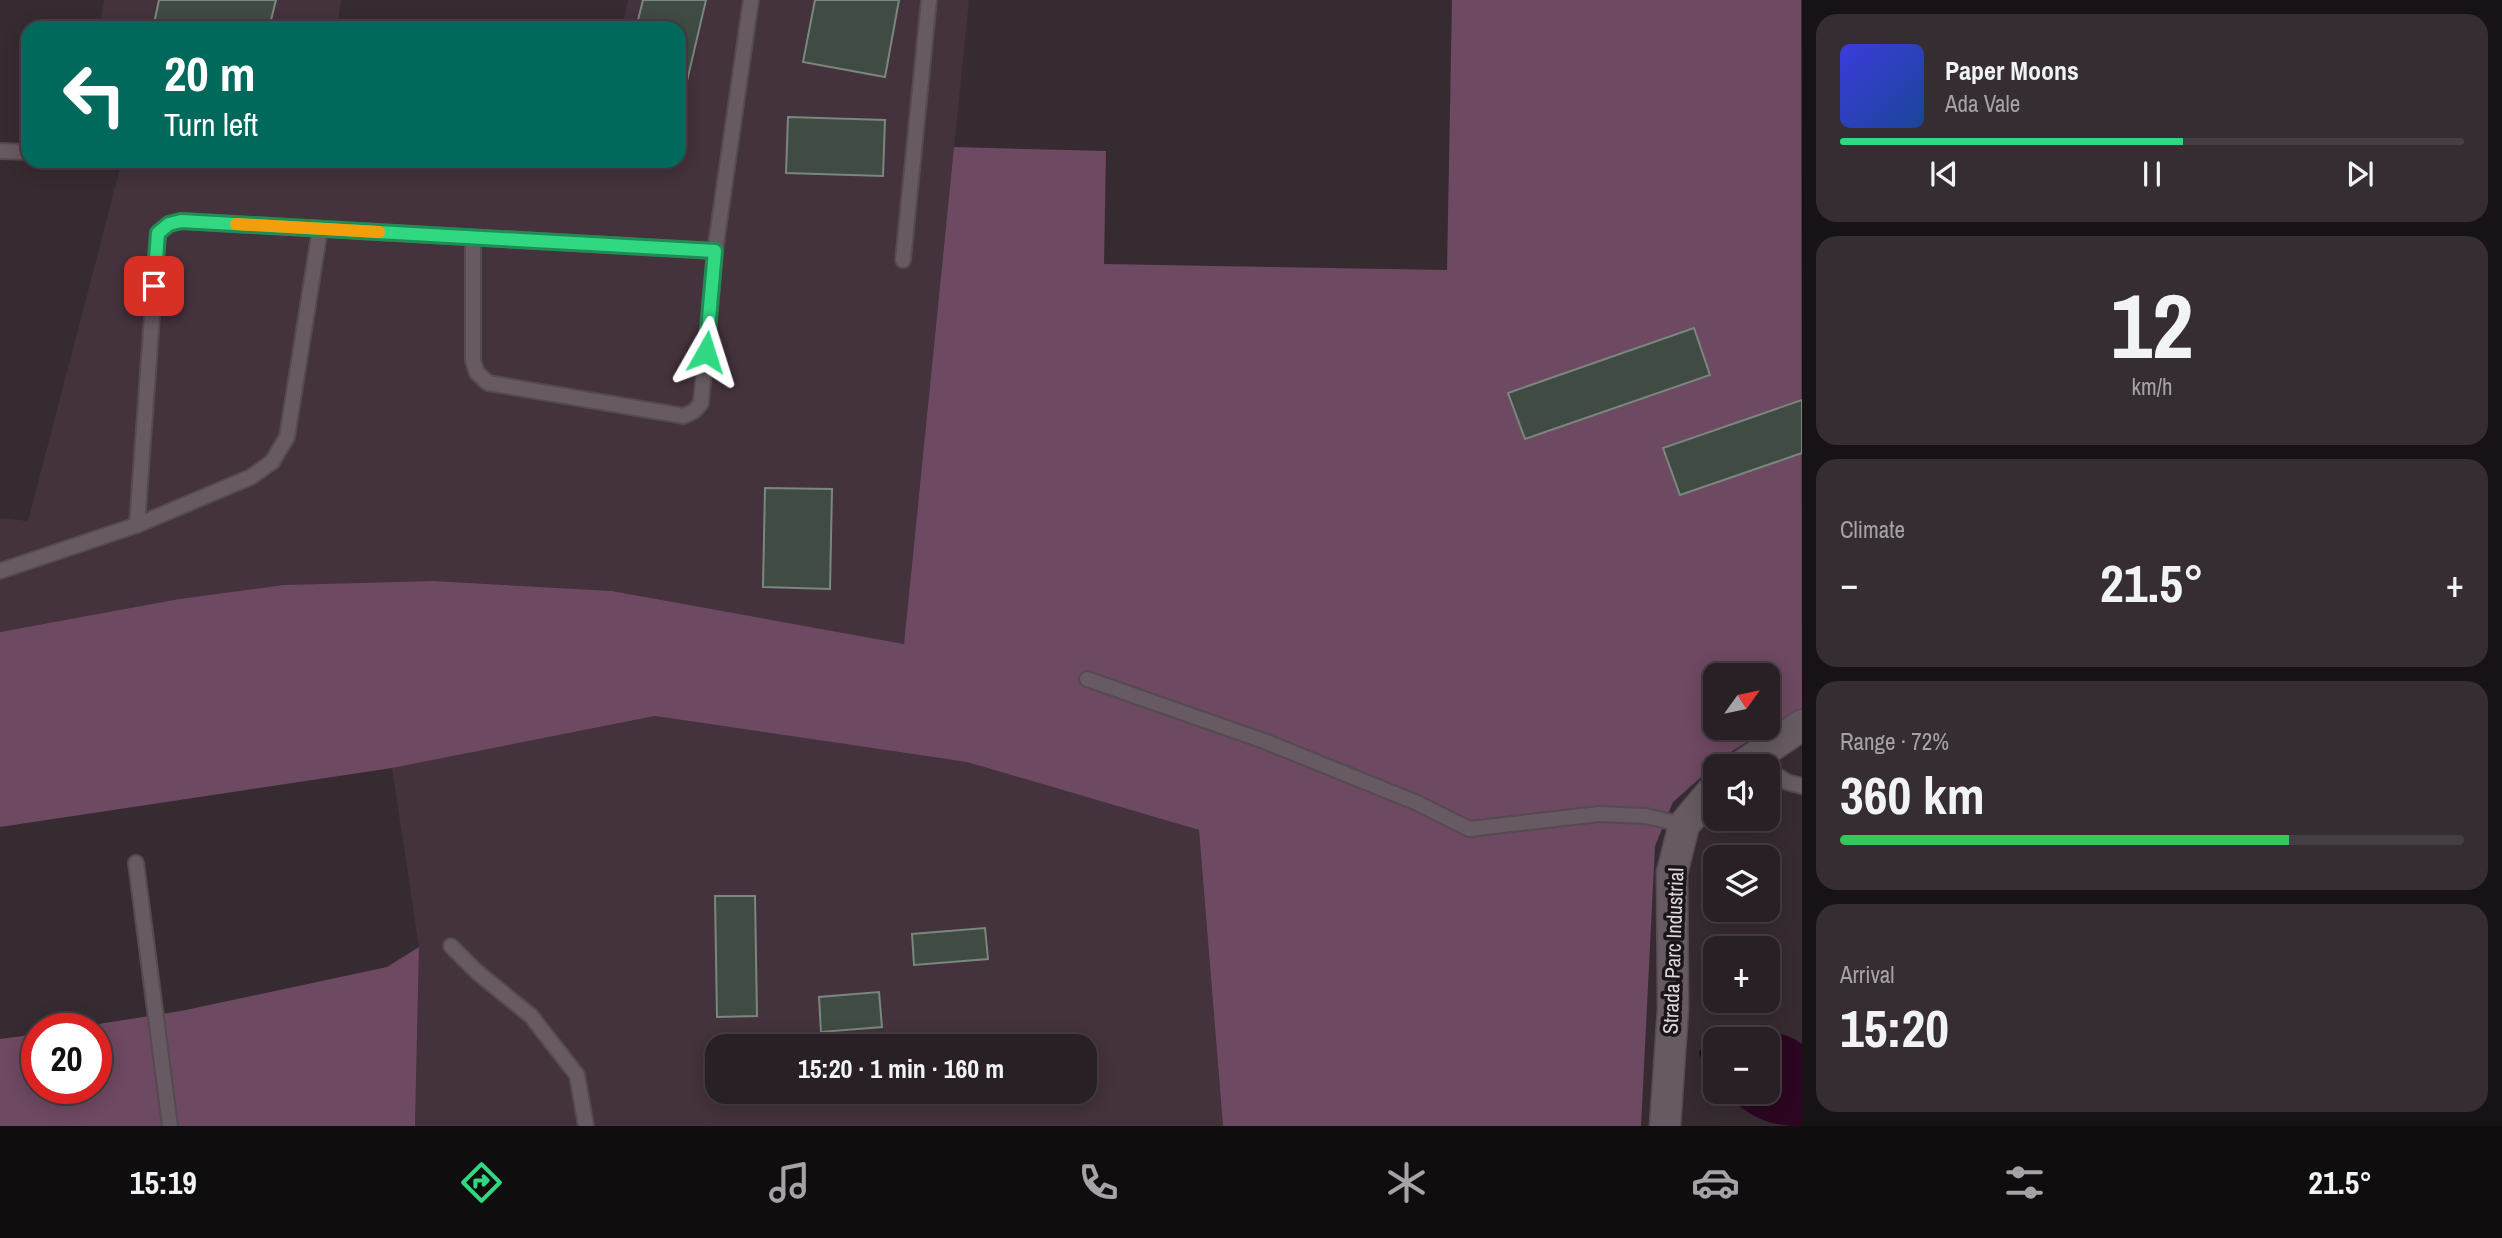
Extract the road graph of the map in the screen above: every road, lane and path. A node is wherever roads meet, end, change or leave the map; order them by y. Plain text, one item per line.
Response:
1 (751, 0) edge
2 (929, 0) edge
3 (0, 151) edge
4 (21, 152) edge
5 (320, 229) junction
6 (472, 237) junction
7 (715, 251) junction
8 (903, 260) dead end
9 (137, 525) junction
10 (0, 571) edge
11 (1087, 679) dead end
12 (1802, 725) edge
13 (1769, 754) edge
14 (1780, 778) edge
15 (1802, 786) edge
16 (1703, 802) edge
17 (1684, 825) junction
18 (136, 863) dead end
19 (451, 946) dead end
20 (170, 1126) edge
21 (586, 1126) edge
22 (1665, 1126) edge

1 - 7 lane
2 - 8 lane
3 - 4 lane
5 - 6 lane
5 - 9 lane
5 - 9 lane
6 - 7 lane
6 - 7 lane
9 - 10 lane
11 - 17 lane
12 - 13 street
14 - 15 lane
16 - 17 street, Strada Parc Industrial
17 - 22 street, Strada Parc Industrial
18 - 20 lane
19 - 21 lane

